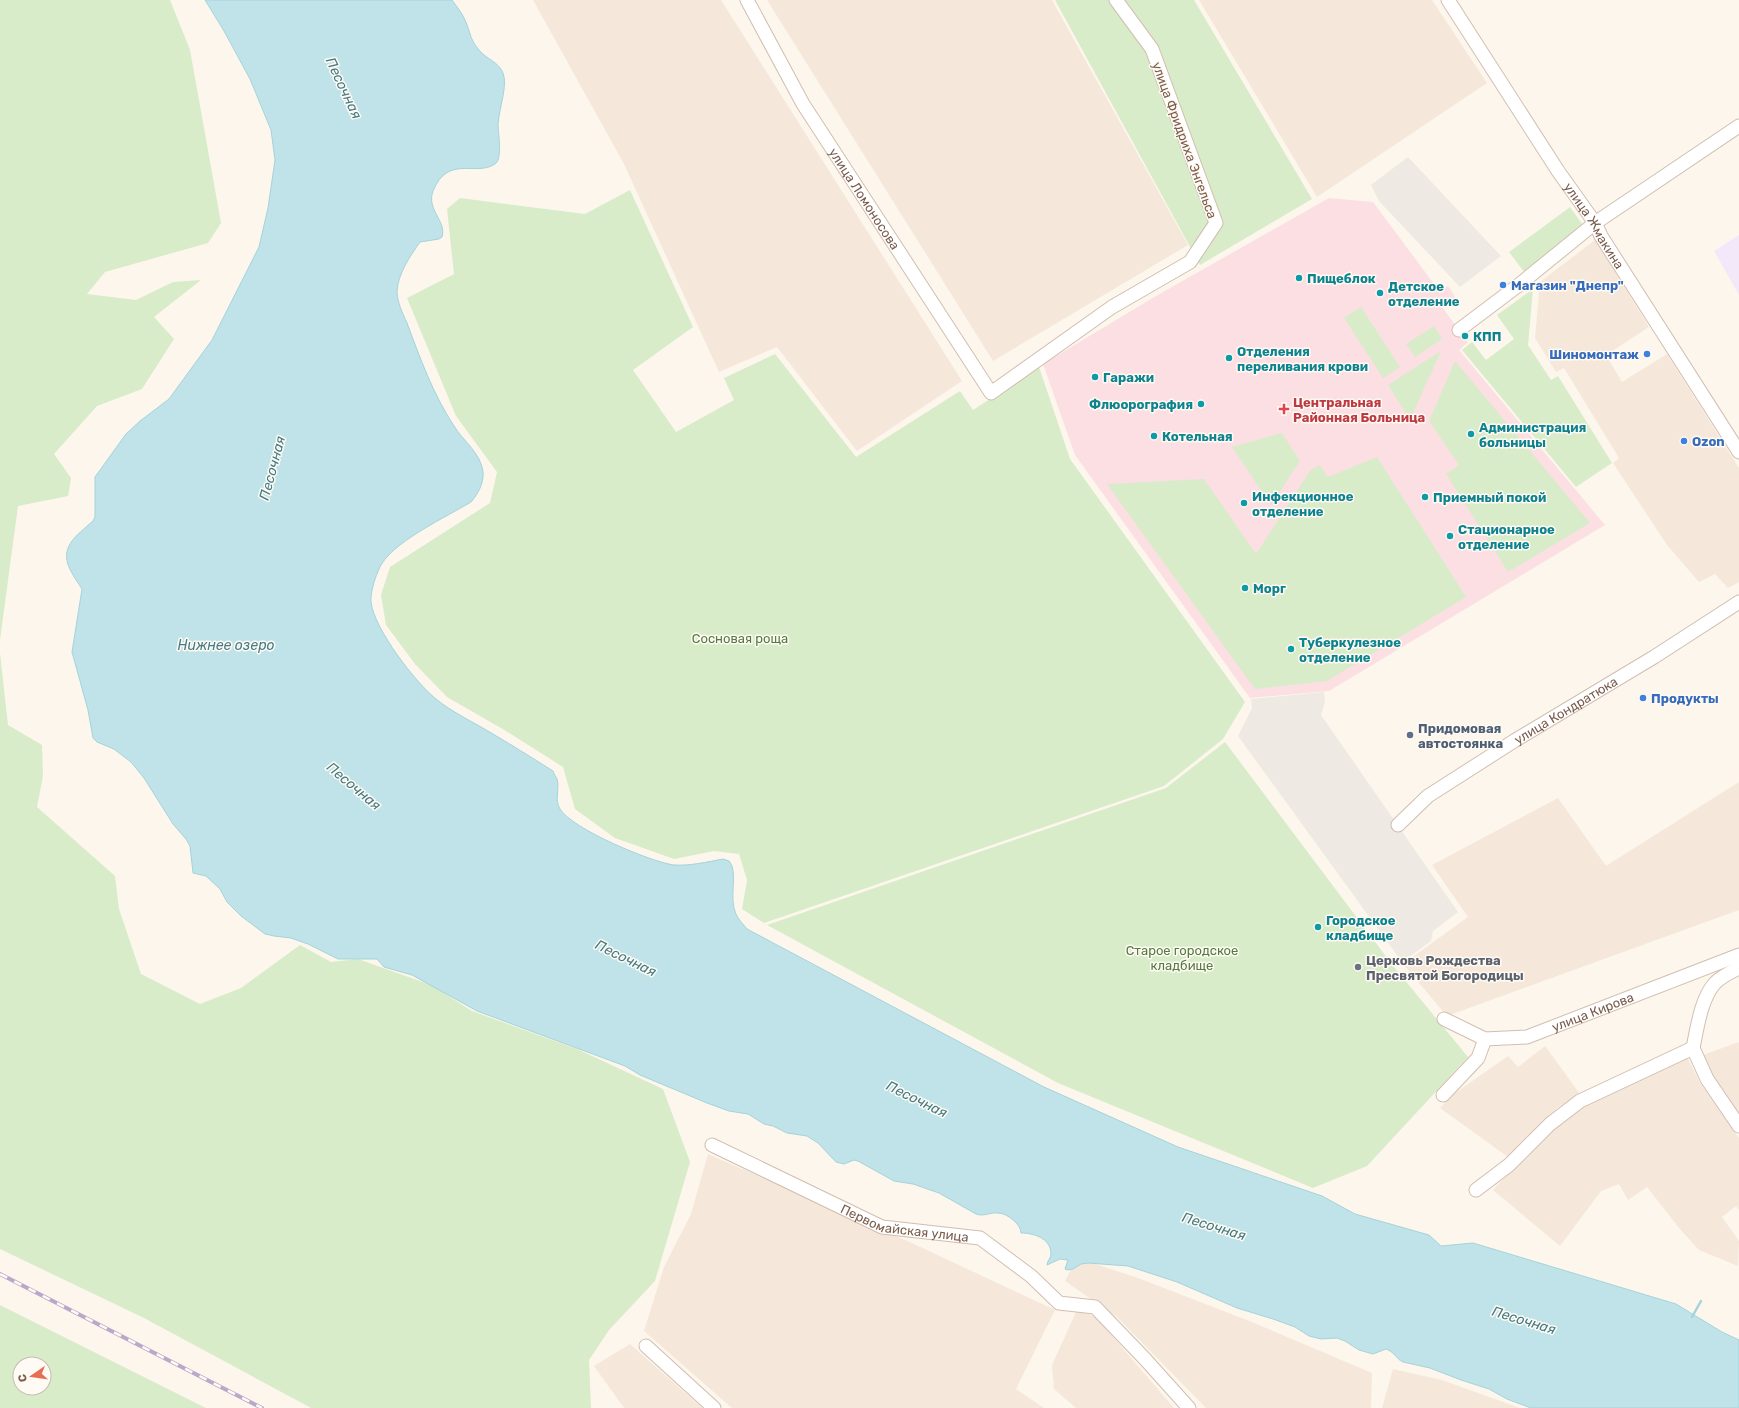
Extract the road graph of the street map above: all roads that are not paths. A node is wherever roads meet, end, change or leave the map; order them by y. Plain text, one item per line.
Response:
1 (747, 0) edge
2 (1116, 0) edge
3 (1448, 0) edge
4 (1739, 126) edge
5 (1596, 223) junction
6 (1459, 330) dead end
7 (991, 393) joint
8 (1739, 452) edge
9 (1739, 602) edge
10 (1398, 825) dead end
11 (1739, 955) edge
12 (1739, 968) edge
13 (1444, 1019) dead end
14 (1485, 1039) junction
15 (1693, 1048) junction
16 (1443, 1095) dead end
17 (1739, 1126) edge
18 (712, 1145) dead end
19 (1476, 1190) dead end
20 (646, 1346) dead end
21 (714, 1408) edge
22 (1189, 1408) edge

1 - 7 street, улица Ломоносова
2 - 7 street, улица Фридриха Энгельса
3 - 5 street, улица Жмакина
4 - 5 street
5 - 6 street
5 - 8 street, улица Жмакина
9 - 10 street, улица Кондратюка
11 - 14 street, улица Кирова
12 - 15 street
13 - 14 street, улица Кирова
14 - 16 street
15 - 17 street
15 - 19 street
18 - 22 street, Первомайская улица
20 - 21 street

